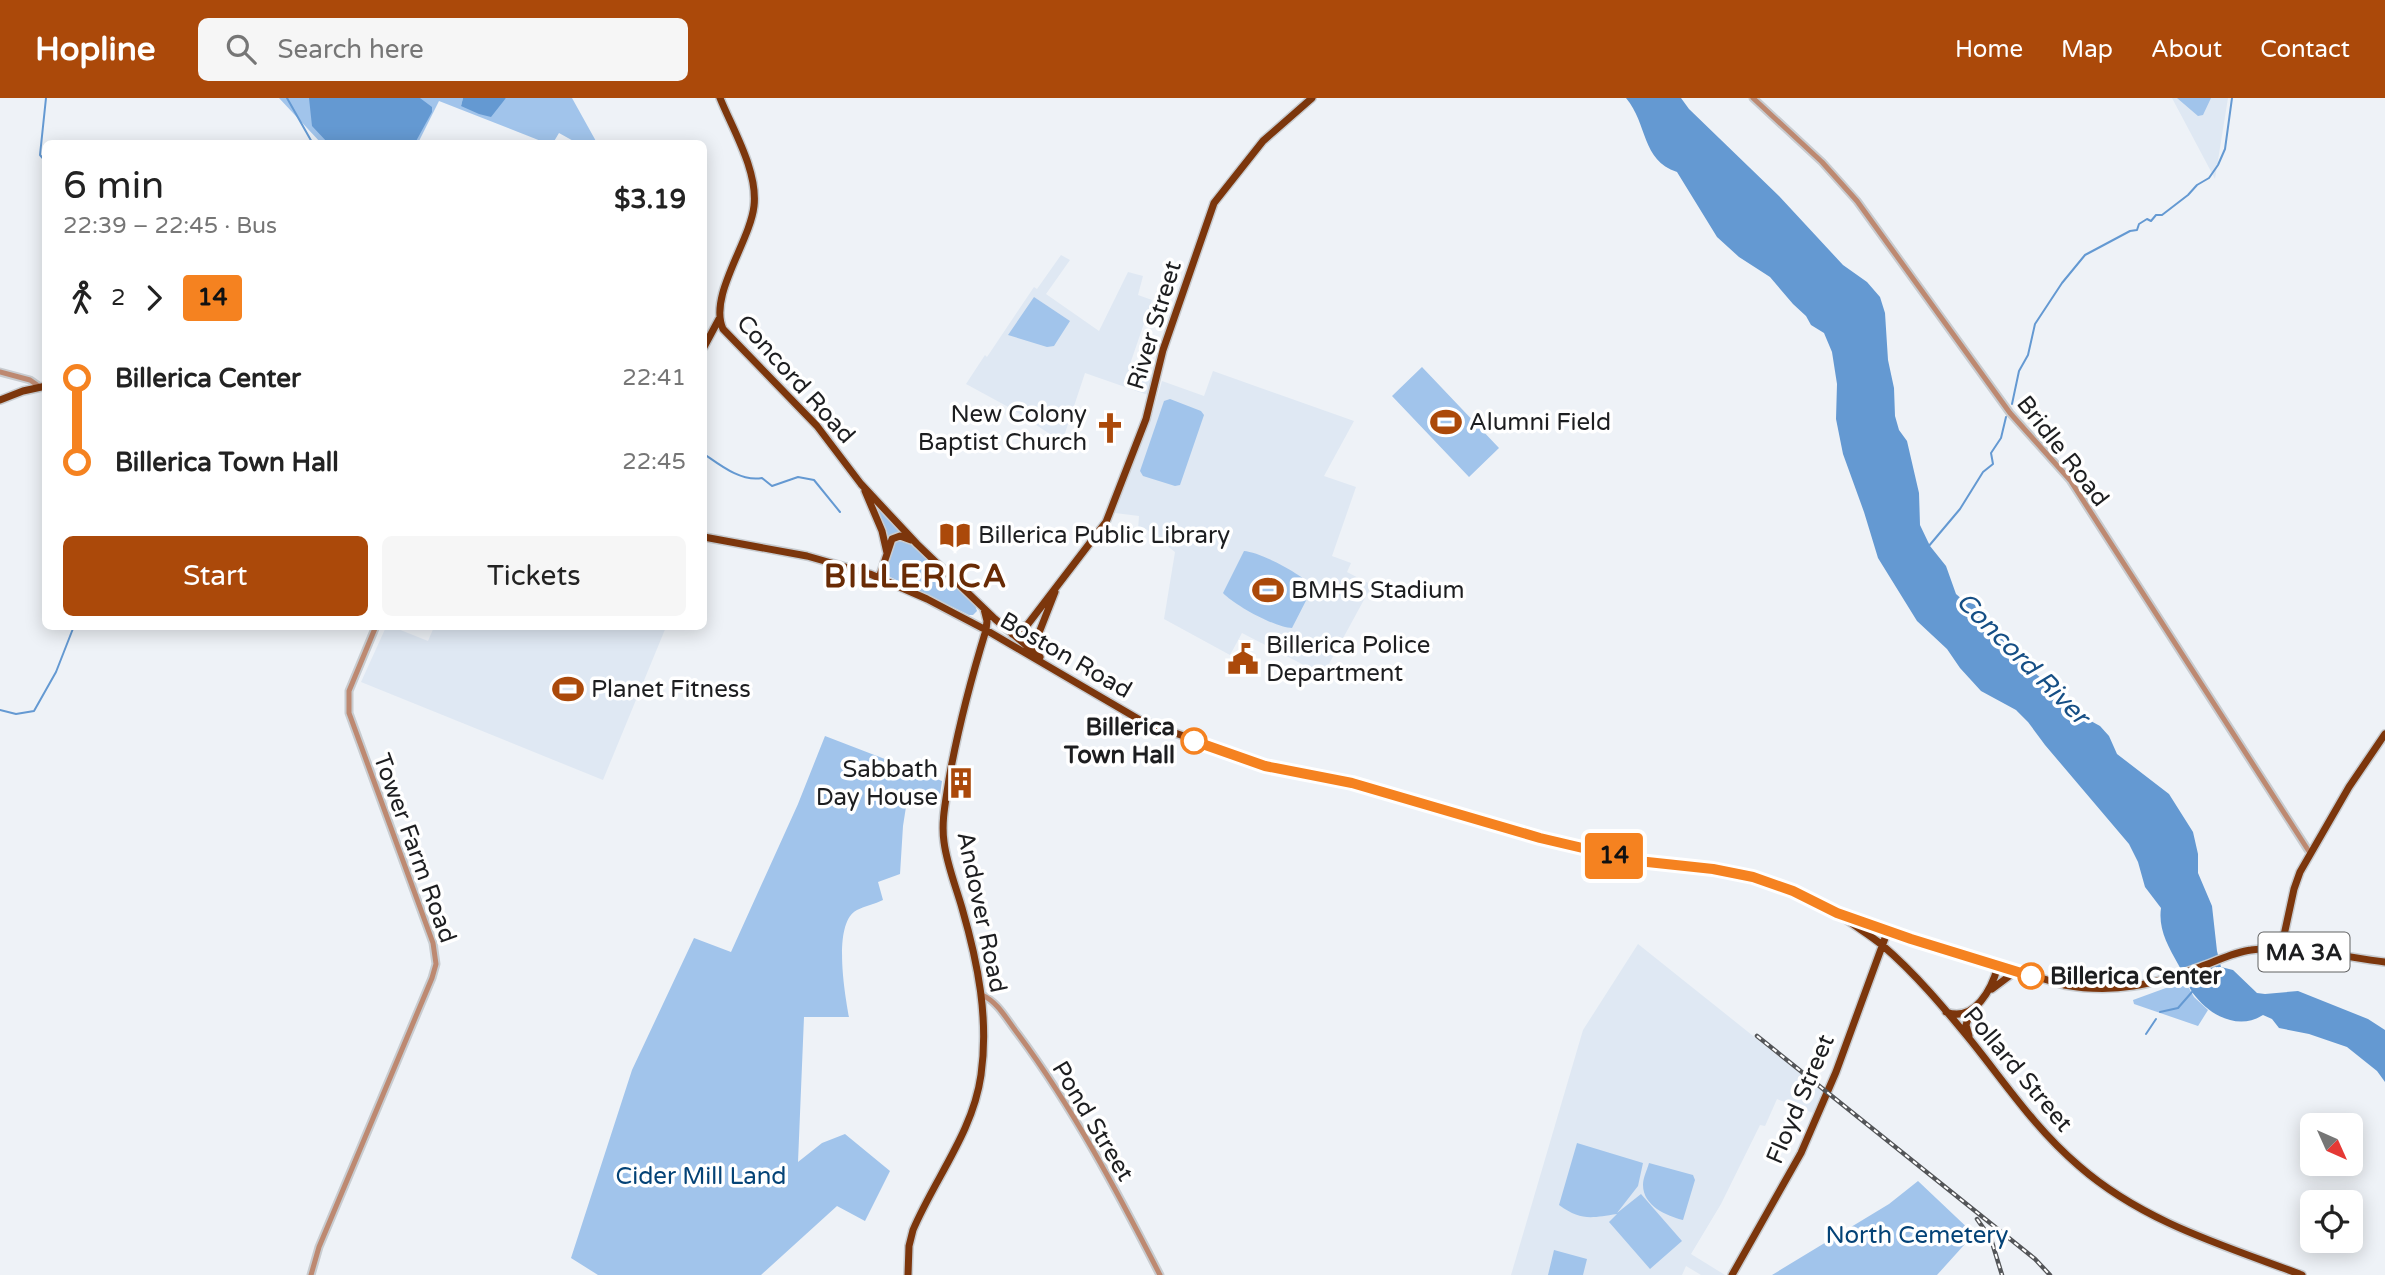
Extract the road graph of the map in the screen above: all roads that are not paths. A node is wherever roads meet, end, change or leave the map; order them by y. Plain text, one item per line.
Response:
1 (720, 98) edge
2 (1312, 98) edge
3 (1753, 98) edge
4 (719, 319) junction
5 (707, 341) edge
6 (0, 372) edge
7 (42, 386) edge
8 (42, 387) edge
9 (0, 400) edge
10 (861, 484) junction
11 (707, 538) edge
12 (917, 544) junction
13 (887, 554) junction
14 (879, 578) junction
15 (1059, 582) junction
16 (983, 607) junction
17 (968, 620) junction
18 (374, 630) edge
19 (986, 630) junction
20 (1012, 635) junction
21 (1029, 652) junction
22 (2385, 734) edge
23 (2310, 853) junction
24 (1837, 913) junction
25 (1888, 930) junction
26 (1882, 945) junction
27 (2281, 949) junction
28 (1893, 956) junction
29 (1876, 961) junction
30 (2385, 962) edge
31 (1998, 965) junction
32 (2017, 971) junction
33 (1989, 992) junction
34 (982, 995) junction
35 (1971, 1010) junction
36 (1944, 1011) junction
37 (1970, 1040) junction
38 (310, 1275) edge
39 (908, 1275) edge
40 (1160, 1275) edge
41 (1732, 1275) edge
42 (2302, 1275) edge

1 - 4 main road, Concord Road
2 - 15 main road, River Street
3 - 23 street, Bridle Road
4 - 5 main road
4 - 10 main road, Concord Road
6 - 7 street
8 - 9 main road
10 - 12 main road, Concord Road
10 - 13 main road
11 - 14 main road, Boston Road / MA 3A
12 - 13 main road
12 - 16 main road, Concord Road / MA 3A
13 - 14 main road
14 - 17 main road, Boston Road / MA 3A
15 - 20 main road, River Street
15 - 21 main road, River Street
16 - 17 main road
16 - 19 main road
16 - 20 main road, Concord Road / MA 3A
17 - 19 main road, Boston Road / MA 3A
18 - 38 street, Tower Farm Road
19 - 21 main road, Boston Road / MA 3A
19 - 34 main road, Andover Road
20 - 21 main road, Concord Road / MA 3A
21 - 24 main road, Boston Road / MA 3A
22 - 23 main road
23 - 27 main road
24 - 25 main road, Boston Road / MA 3A
24 - 26 main road, Pollard Street
25 - 26 main road, Floyd Street
25 - 31 main road, Boston Road / MA 3A
26 - 28 main road, Pollard Street
26 - 29 main road, Floyd Street
27 - 30 main road, Boston Road / MA 3A
27 - 32 main road, Boston Road / MA 3A
28 - 29 main road
28 - 36 main road, Pollard Street
29 - 41 main road, Floyd Street
31 - 32 main road, Boston Road / MA 3A
31 - 33 main road
32 - 33 main road
33 - 35 main road
34 - 39 main road, Andover Road
34 - 40 street, Pond Street
35 - 36 main road
35 - 37 main road
36 - 37 main road, Pollard Street
37 - 42 main road, Pollard Street

